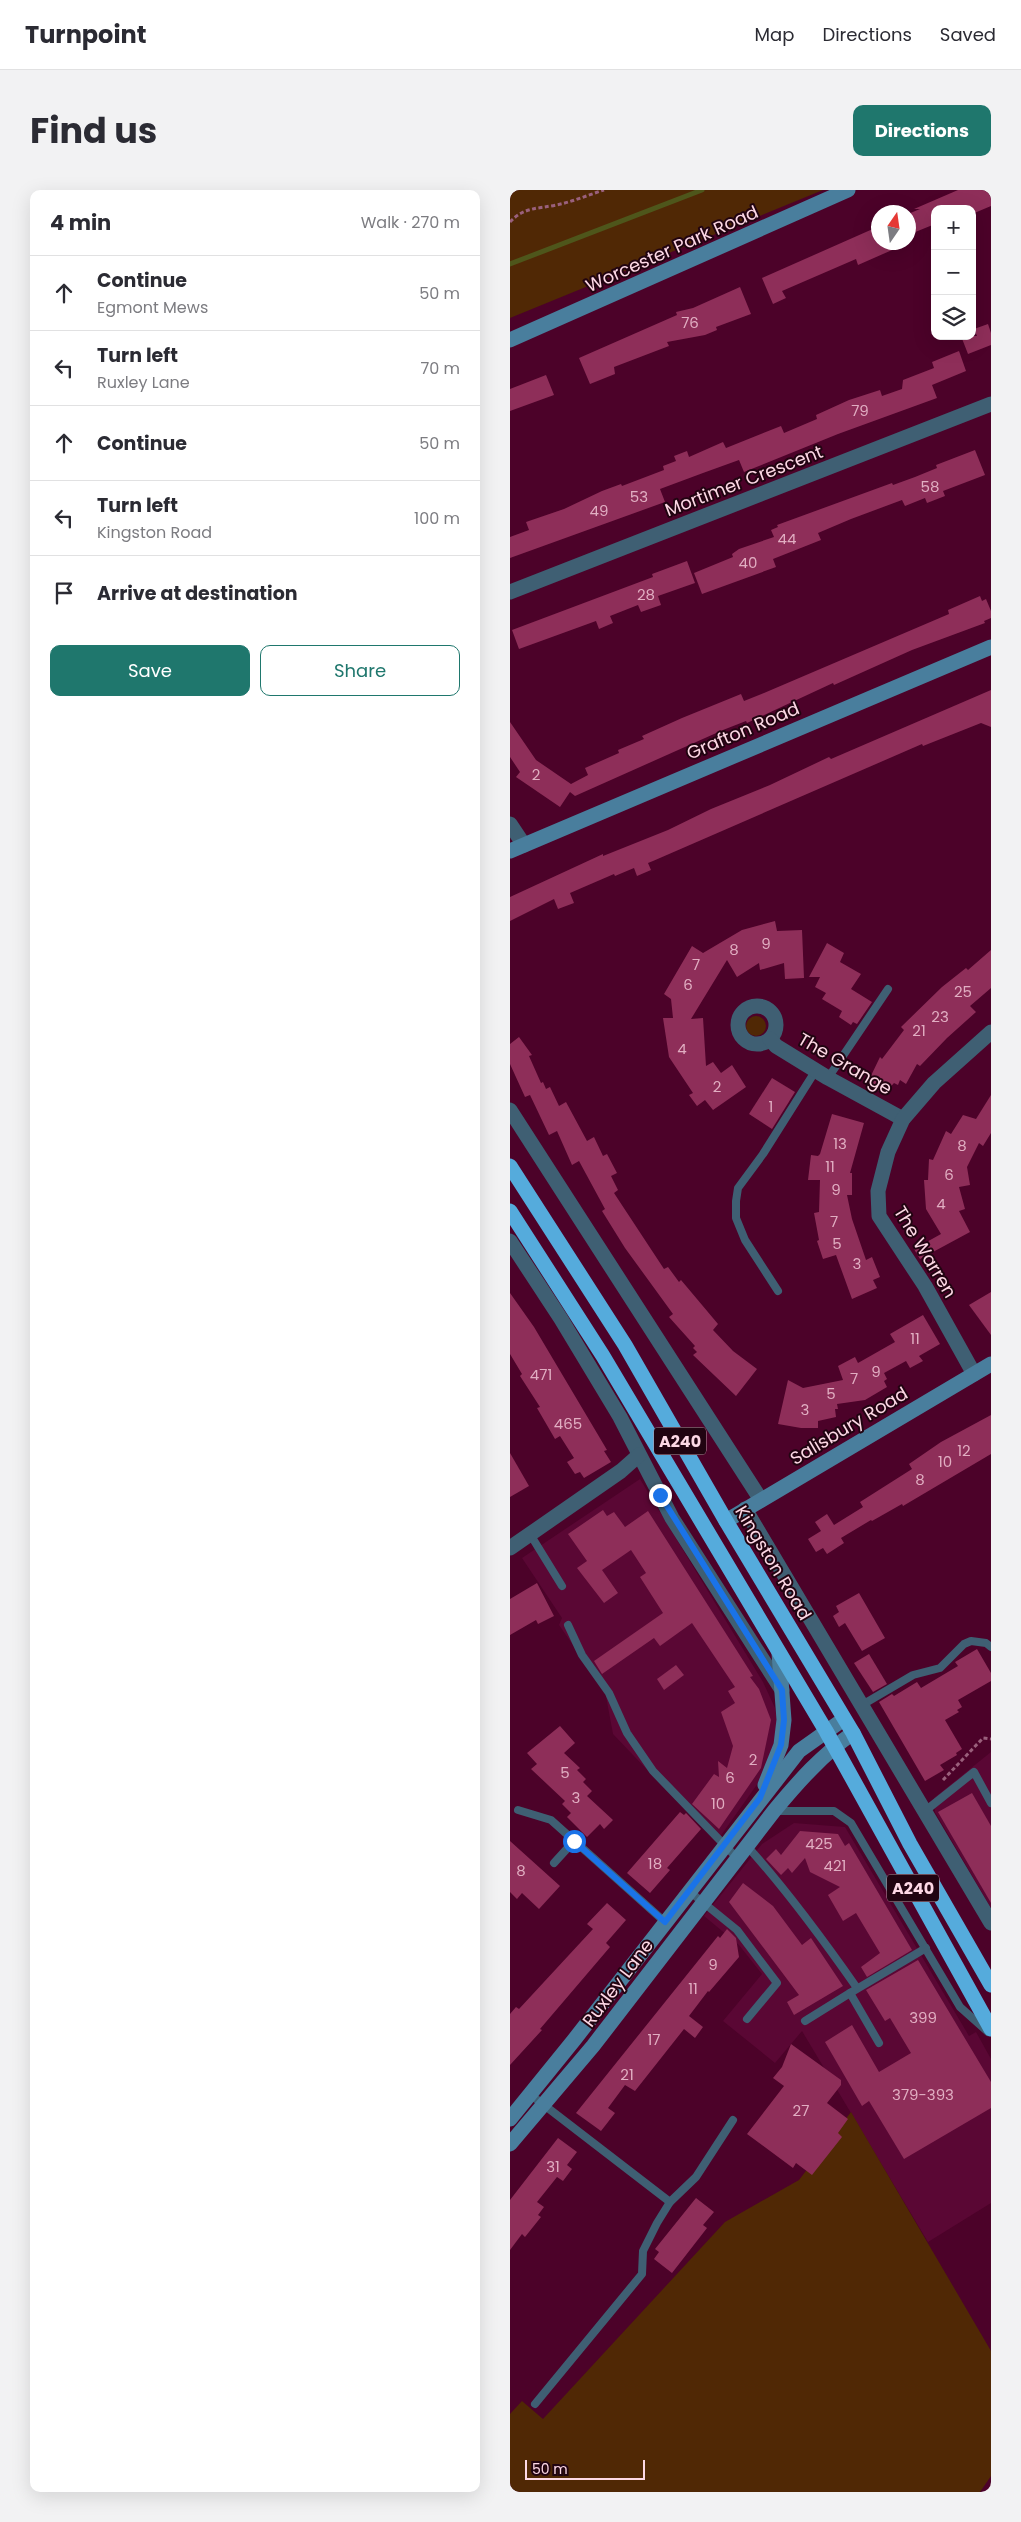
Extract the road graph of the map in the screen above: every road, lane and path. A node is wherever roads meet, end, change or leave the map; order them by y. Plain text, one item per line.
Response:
1 (604, 190) edge
2 (848, 190) edge
3 (510, 222) edge
4 (510, 340) edge
5 (991, 404) edge
6 (510, 592) edge
7 (991, 647) edge
8 (510, 824) edge
9 (517, 848) edge
10 (888, 989) dead end
11 (991, 1032) edge
12 (770, 1039) dead end
13 (822, 1074) junction
14 (510, 1110) edge
15 (903, 1119) junction
16 (510, 1166) edge
17 (510, 1211) edge
18 (510, 1241) edge
19 (778, 1291) dead end
20 (991, 1364) edge
21 (974, 1374) junction
22 (639, 1455) junction
23 (761, 1500) junction
24 (745, 1509) junction
25 (726, 1521) junction
26 (530, 1534) junction
27 (510, 1548) edge
28 (562, 1586) dead end
29 (568, 1625) dead end
30 (991, 1647) edge
31 (779, 1653) junction
32 (782, 1690) junction
33 (862, 1705) junction
34 (844, 1719) junction
35 (826, 1731) junction
36 (853, 1733) junction
37 (991, 1739) edge
38 (834, 1747) junction
39 (939, 1784) dead end
40 (760, 1798) junction
41 (991, 1803) edge
42 (518, 1810) dead end
43 (774, 1811) junction
44 (925, 1811) junction
45 (574, 1841) junction
46 (746, 1845) junction
47 (723, 1846) junction
48 (736, 1857) junction
49 (554, 1864) dead end
50 (689, 1891) junction
51 (703, 1902) junction
52 (665, 1922) junction
53 (991, 1922) edge
54 (926, 1948) junction
55 (991, 1985) edge
56 (854, 1991) junction
57 (747, 2019) dead end
58 (805, 2021) dead end
59 (991, 2029) edge
60 (991, 2035) edge
61 (880, 2043) dead end
62 (530, 2095) junction
63 (543, 2105) junction
64 (510, 2119) edge
65 (733, 2120) dead end
66 (510, 2144) edge
67 (670, 2202) junction
68 (534, 2404) dead end

1 - 3 path
2 - 4 main road, Worcester Park Road
5 - 6 street, Mortimer Crescent
7 - 9 main road, Grafton Road
8 - 9 street
10 - 13 lane
11 - 15 street, The Warren
12 - 13 street, The Grange
13 - 15 street, The Grange
13 - 19 lane
14 - 23 street
15 - 21 street, The Warren
16 - 25 highway, Kingston Road / A240
17 - 31 highway, A240
18 - 22 street
20 - 21 main road, Salisbury Road
21 - 23 main road, Salisbury Road
22 - 26 street
22 - 32 street
23 - 24 main road, Salisbury Road
24 - 25 main road, Salisbury Road
24 - 33 street
25 - 34 highway, Kingston Road / A240
26 - 27 street
26 - 28 lane
29 - 47 lane
30 - 33 lane
31 - 32 main road
31 - 35 highway, A240
32 - 40 main road
33 - 44 street
34 - 35 main road, Ruxley Lane
34 - 36 highway, Kingston Road / A240
35 - 38 highway, A240
35 - 40 main road, Ruxley Lane
36 - 38 main road, Ruxley Lane
36 - 55 highway, Kingston Road / A240
37 - 39 path
38 - 43 main road, Ruxley Lane
38 - 59 highway, A240
40 - 47 main road, Ruxley Lane
41 - 44 lane
42 - 45 lane
43 - 46 main road, Ruxley Lane
43 - 54 lane
44 - 53 street
45 - 49 lane
45 - 52 lane
46 - 48 main road, Ruxley Lane
46 - 56 lane
47 - 48 lane
47 - 50 main road, Ruxley Lane
48 - 51 main road, Ruxley Lane
50 - 51 lane
50 - 52 main road, Ruxley Lane
51 - 57 lane
51 - 63 main road, Ruxley Lane
52 - 62 main road, Ruxley Lane
54 - 56 lane
54 - 60 lane
56 - 58 lane
56 - 61 lane
62 - 63 lane
62 - 64 main road, Ruxley Lane
63 - 66 main road, Ruxley Lane
63 - 67 lane
65 - 67 lane
67 - 68 lane

